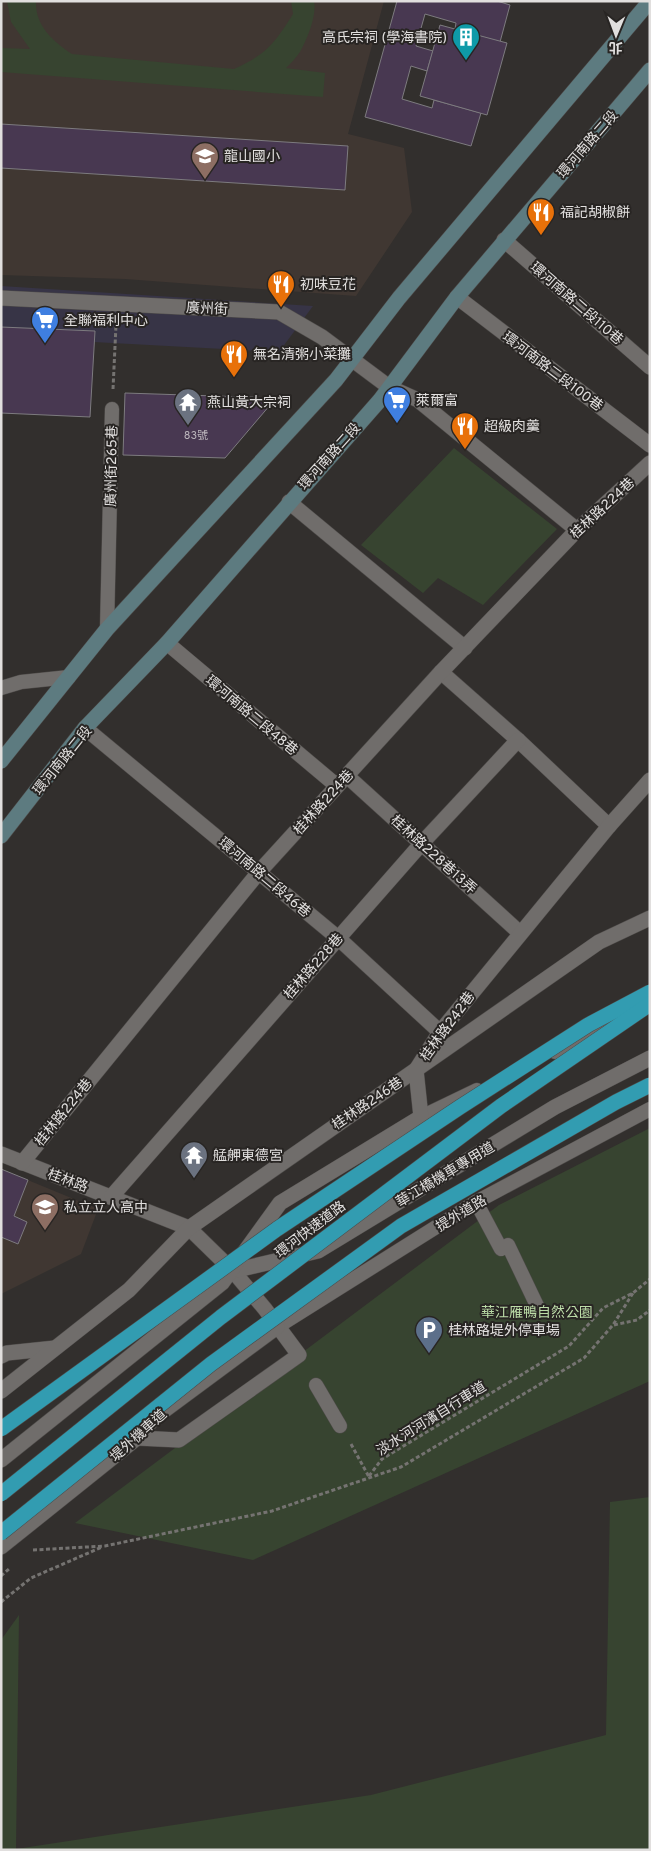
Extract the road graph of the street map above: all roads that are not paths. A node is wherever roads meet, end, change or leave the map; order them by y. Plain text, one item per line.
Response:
1 (650, 1) edge
2 (650, 70) edge
3 (504, 240) junction
4 (457, 297) junction
5 (1, 298) edge
6 (352, 360) junction
7 (650, 367) edge
8 (389, 387) junction
9 (112, 409) road end
10 (650, 445) edge
11 (650, 463) edge
12 (288, 502) junction
13 (576, 530) junction
14 (107, 629) junction
15 (167, 643) junction
16 (465, 648) junction
17 (441, 672) junction
18 (69, 677) junction
19 (1, 688) edge
20 (85, 728) junction
21 (518, 740) junction
22 (1, 761) edge
23 (650, 780) edge
24 (342, 781) junction
25 (609, 826) junction
26 (1, 836) edge
27 (422, 843) junction
28 (259, 872) junction
29 (650, 918) edge
30 (520, 933) junction
31 (338, 938) junction
32 (650, 992) edge
33 (650, 1006) edge
34 (440, 1032) junction
35 (650, 1058) edge
36 (416, 1070) junction
37 (650, 1085) edge
38 (650, 1109) edge
39 (421, 1116) junction
40 (1, 1154) edge
41 (22, 1163) junction
42 (112, 1196) junction
43 (476, 1202) junction
44 (189, 1228) junction
45 (232, 1271) junction
46 (540, 1312) dead end
47 (278, 1327) junction
48 (55, 1348) junction
49 (1, 1356) edge
50 (316, 1385) dead end
51 (1, 1392) edge
52 (340, 1426) road end
53 (1, 1429) edge
54 (137, 1438) junction
55 (1, 1460) edge
56 (1, 1494) edge
57 (1, 1534) edge
58 (1, 1547) edge

1 - 6 street
2 - 3 street, 環河南路二段
3 - 4 street, 環河南路二段
3 - 7 street, 環河南路二段110巷
4 - 8 street, 環河南路二段
4 - 10 street, 環河南路二段100巷
5 - 6 street, 廣州街
6 - 8 street, 廣州街
6 - 14 street
8 - 12 street, 環河南路二段
8 - 13 street, 廣州街
9 - 14 lane, 廣州街265巷
11 - 13 street, 桂林路224巷
12 - 15 street, 環河南路二段
12 - 16 street
13 - 16 street, 桂林路224巷
14 - 18 street
15 - 20 street, 環河南路二段
15 - 24 street, 環河南路二段48巷
16 - 17 street, 桂林路224巷
17 - 21 street
17 - 24 street, 桂林路224巷
18 - 19 lane
18 - 22 street
20 - 26 street, 環河南路二段
20 - 28 street, 環河南路二段46巷
21 - 25 street
21 - 27 street, 桂林路228巷
23 - 25 street, 桂林路242巷
24 - 27 street, 桂林路228巷13弄
24 - 28 street, 桂林路224巷
25 - 30 street, 桂林路242巷
27 - 30 street, 桂林路228巷13弄
27 - 31 street, 桂林路228巷
28 - 31 street, 環河南路二段46巷
28 - 41 street, 桂林路224巷
29 - 36 street, 桂林路246巷
30 - 34 street, 桂林路242巷
31 - 34 street, 環河南路二段46巷
31 - 42 street, 桂林路228巷
32 - 53 highway, bridge
33 - 39 lane
33 - 56 highway, 環河快速道路, bridge
34 - 36 street, 桂林路242巷
35 - 45 street, 華江橋機車專用道
36 - 39 street, 桂林路242巷
36 - 44 street, 桂林路246巷
37 - 57 highway, bridge
38 - 43 lane, 提外道路
39 - 45 street
40 - 41 street, 桂林路
41 - 42 street, 桂林路
42 - 44 street, 桂林路
43 - 46 lane
43 - 47 lane, 提外道路
44 - 45 street, 桂林路
44 - 48 street, 桂林路246巷
45 - 47 street, 桂林路
45 - 55 street
47 - 54 street, 堤外機車道
47 - 54 street, 桂林路
48 - 49 street
48 - 51 street, 桂林路246巷
50 - 52 lane
54 - 58 street, 堤外機車道

